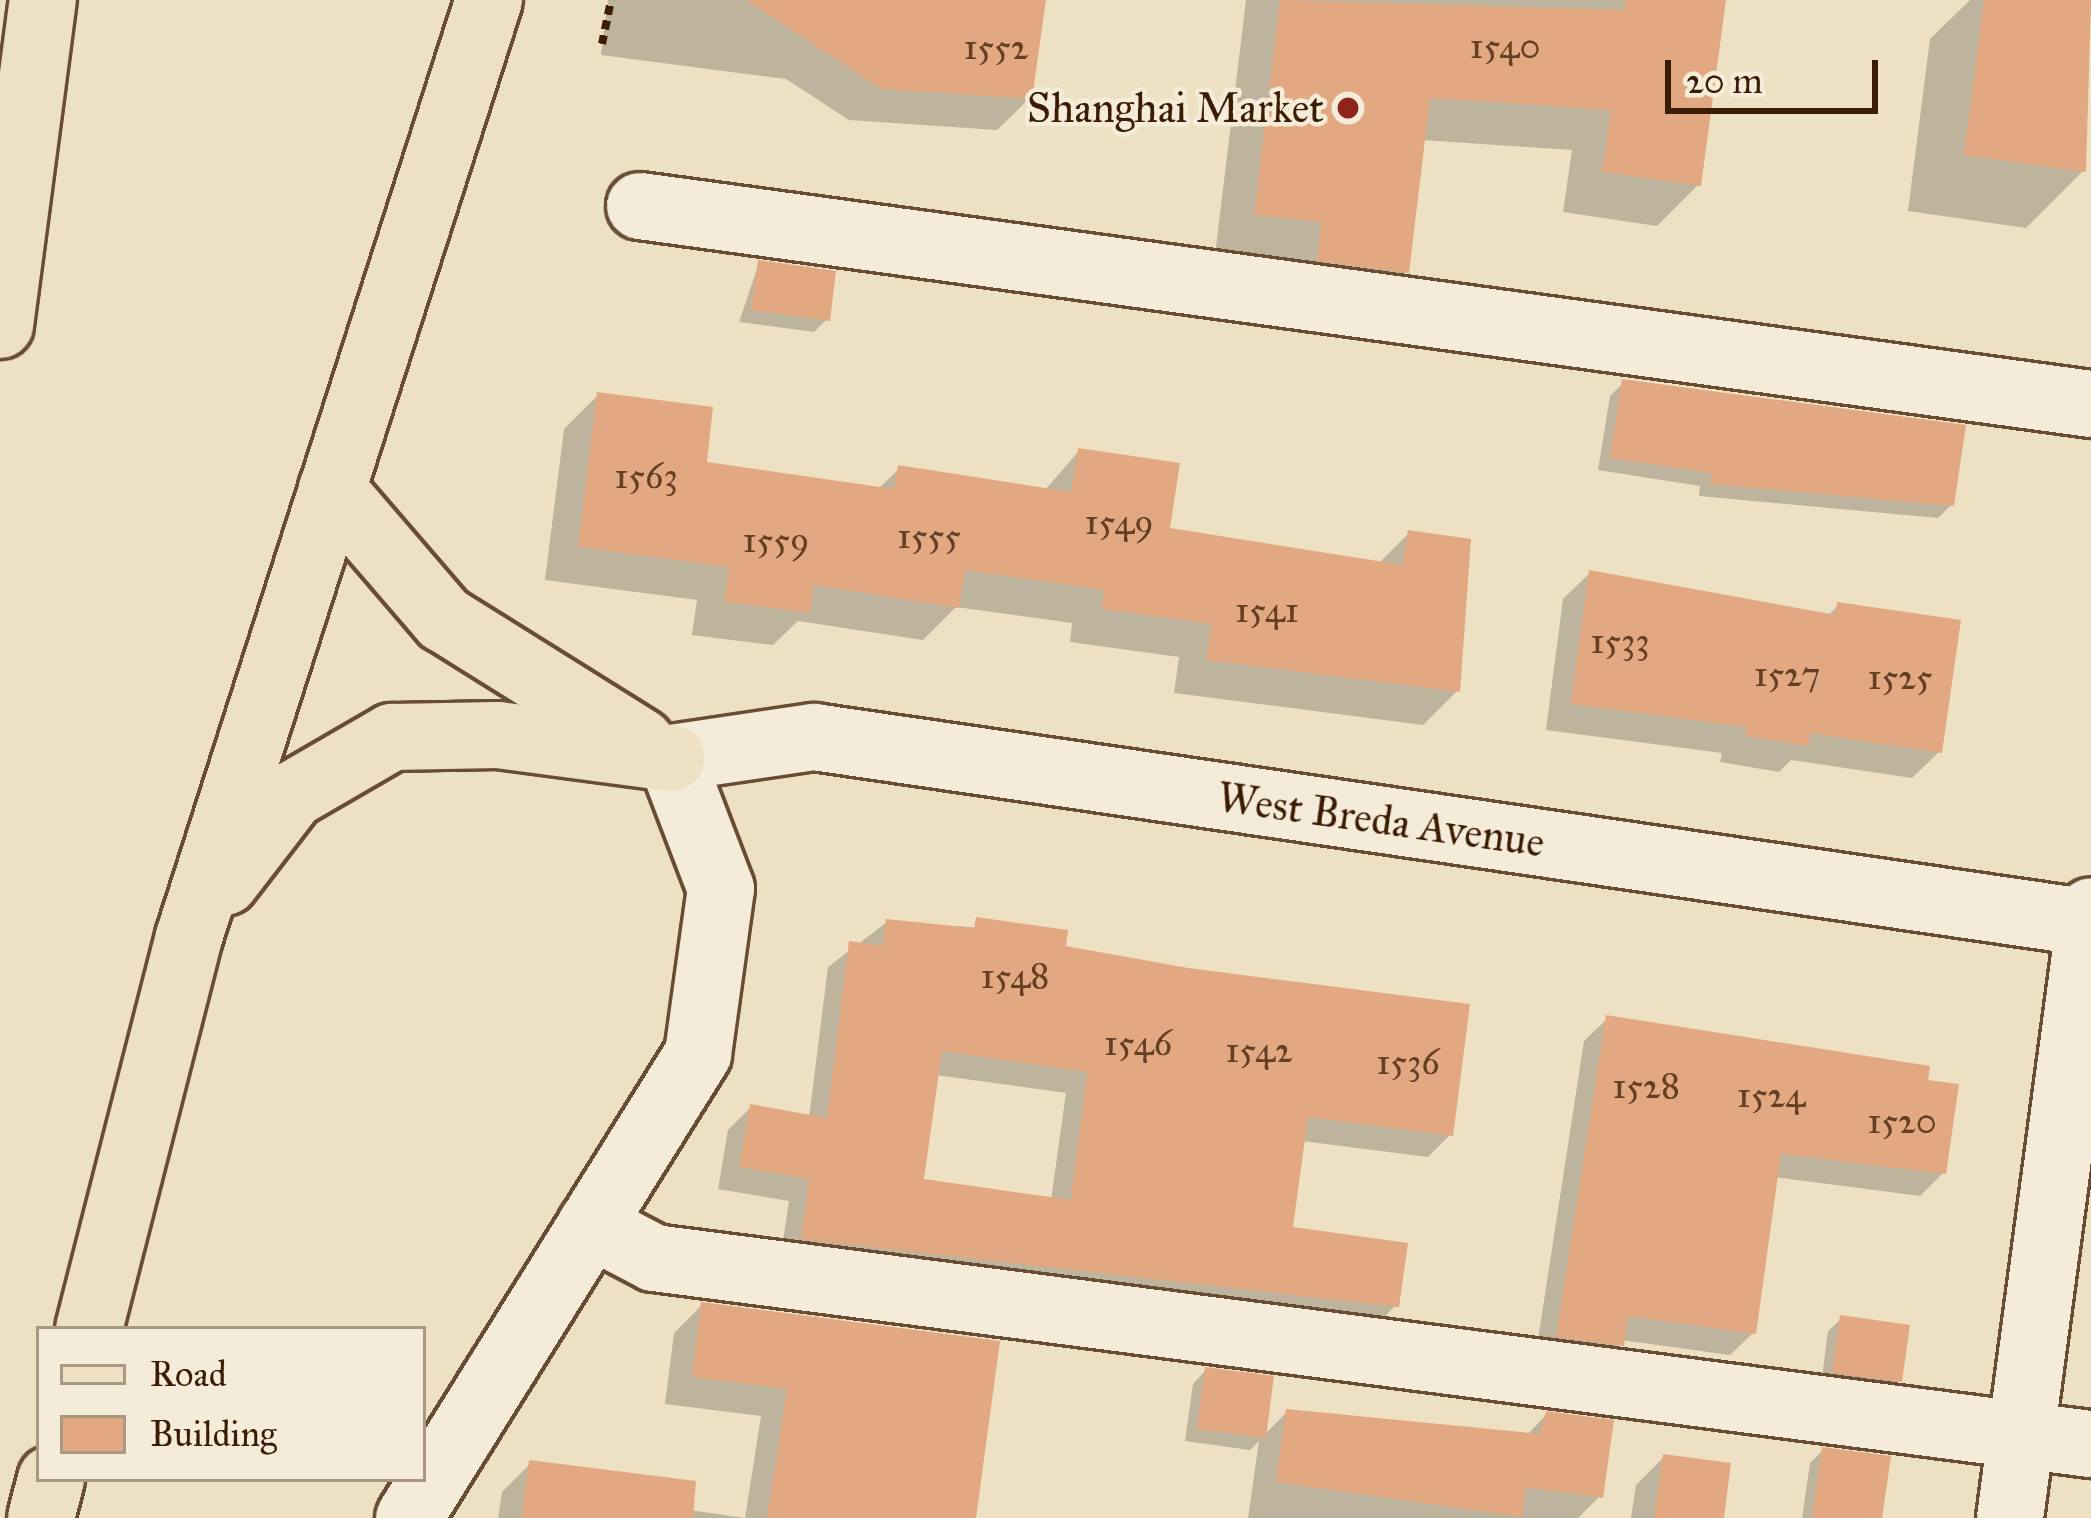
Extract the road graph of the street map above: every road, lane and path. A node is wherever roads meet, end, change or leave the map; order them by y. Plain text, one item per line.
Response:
1 (43, 0) edge
2 (489, 0) edge
3 (611, 0) edge
4 (602, 44) dead end
5 (640, 206) dead end
6 (0, 325) edge
7 (2091, 404) edge
8 (332, 489) junction
9 (671, 758) junction
10 (2091, 911) edge
11 (2090, 923) edge
12 (188, 937) junction
13 (591, 1225) junction
14 (90, 1326) edge
15 (2020, 1437) junction
16 (2091, 1444) edge
17 (50, 1482) edge
18 (41, 1518) edge
19 (409, 1518) edge
20 (2010, 1518) edge

1 - 6 main road
2 - 8 main road
3 - 4 path
5 - 7 street
8 - 9 main road
8 - 12 main road
9 - 11 street, West Breda Avenue
9 - 12 main road
9 - 13 street
10 - 11 street
11 - 15 street
12 - 14 main road
13 - 15 street
13 - 19 street
15 - 16 street
15 - 20 street
17 - 18 main road

